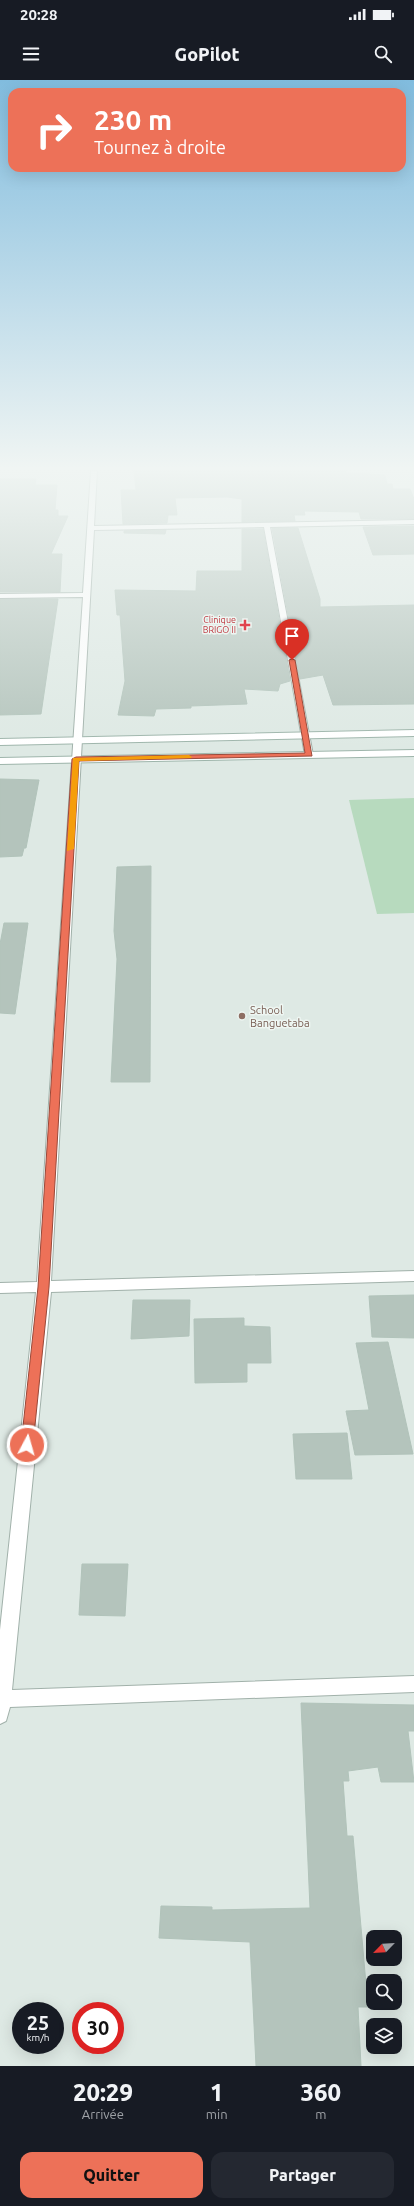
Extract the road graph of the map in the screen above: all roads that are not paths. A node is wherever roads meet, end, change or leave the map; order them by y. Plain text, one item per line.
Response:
1 (88, 564) edge
2 (274, 564) edge
3 (86, 595) junction
4 (0, 596) edge
5 (414, 733) edge
6 (306, 735) junction
7 (77, 740) junction
8 (0, 742) edge
9 (414, 753) edge
10 (309, 755) junction
11 (76, 759) junction
12 (0, 761) edge
13 (414, 1276) edge
14 (44, 1287) junction
15 (0, 1288) edge
16 (414, 1684) edge
17 (0, 1704) edge

1 - 3 street
2 - 6 street
3 - 4 street
3 - 7 street
5 - 6 street
6 - 7 street
6 - 10 street
7 - 8 street
7 - 11 street
9 - 10 street
10 - 11 street
11 - 12 street
11 - 14 street
13 - 14 street
14 - 15 street
14 - 17 street
16 - 17 street

